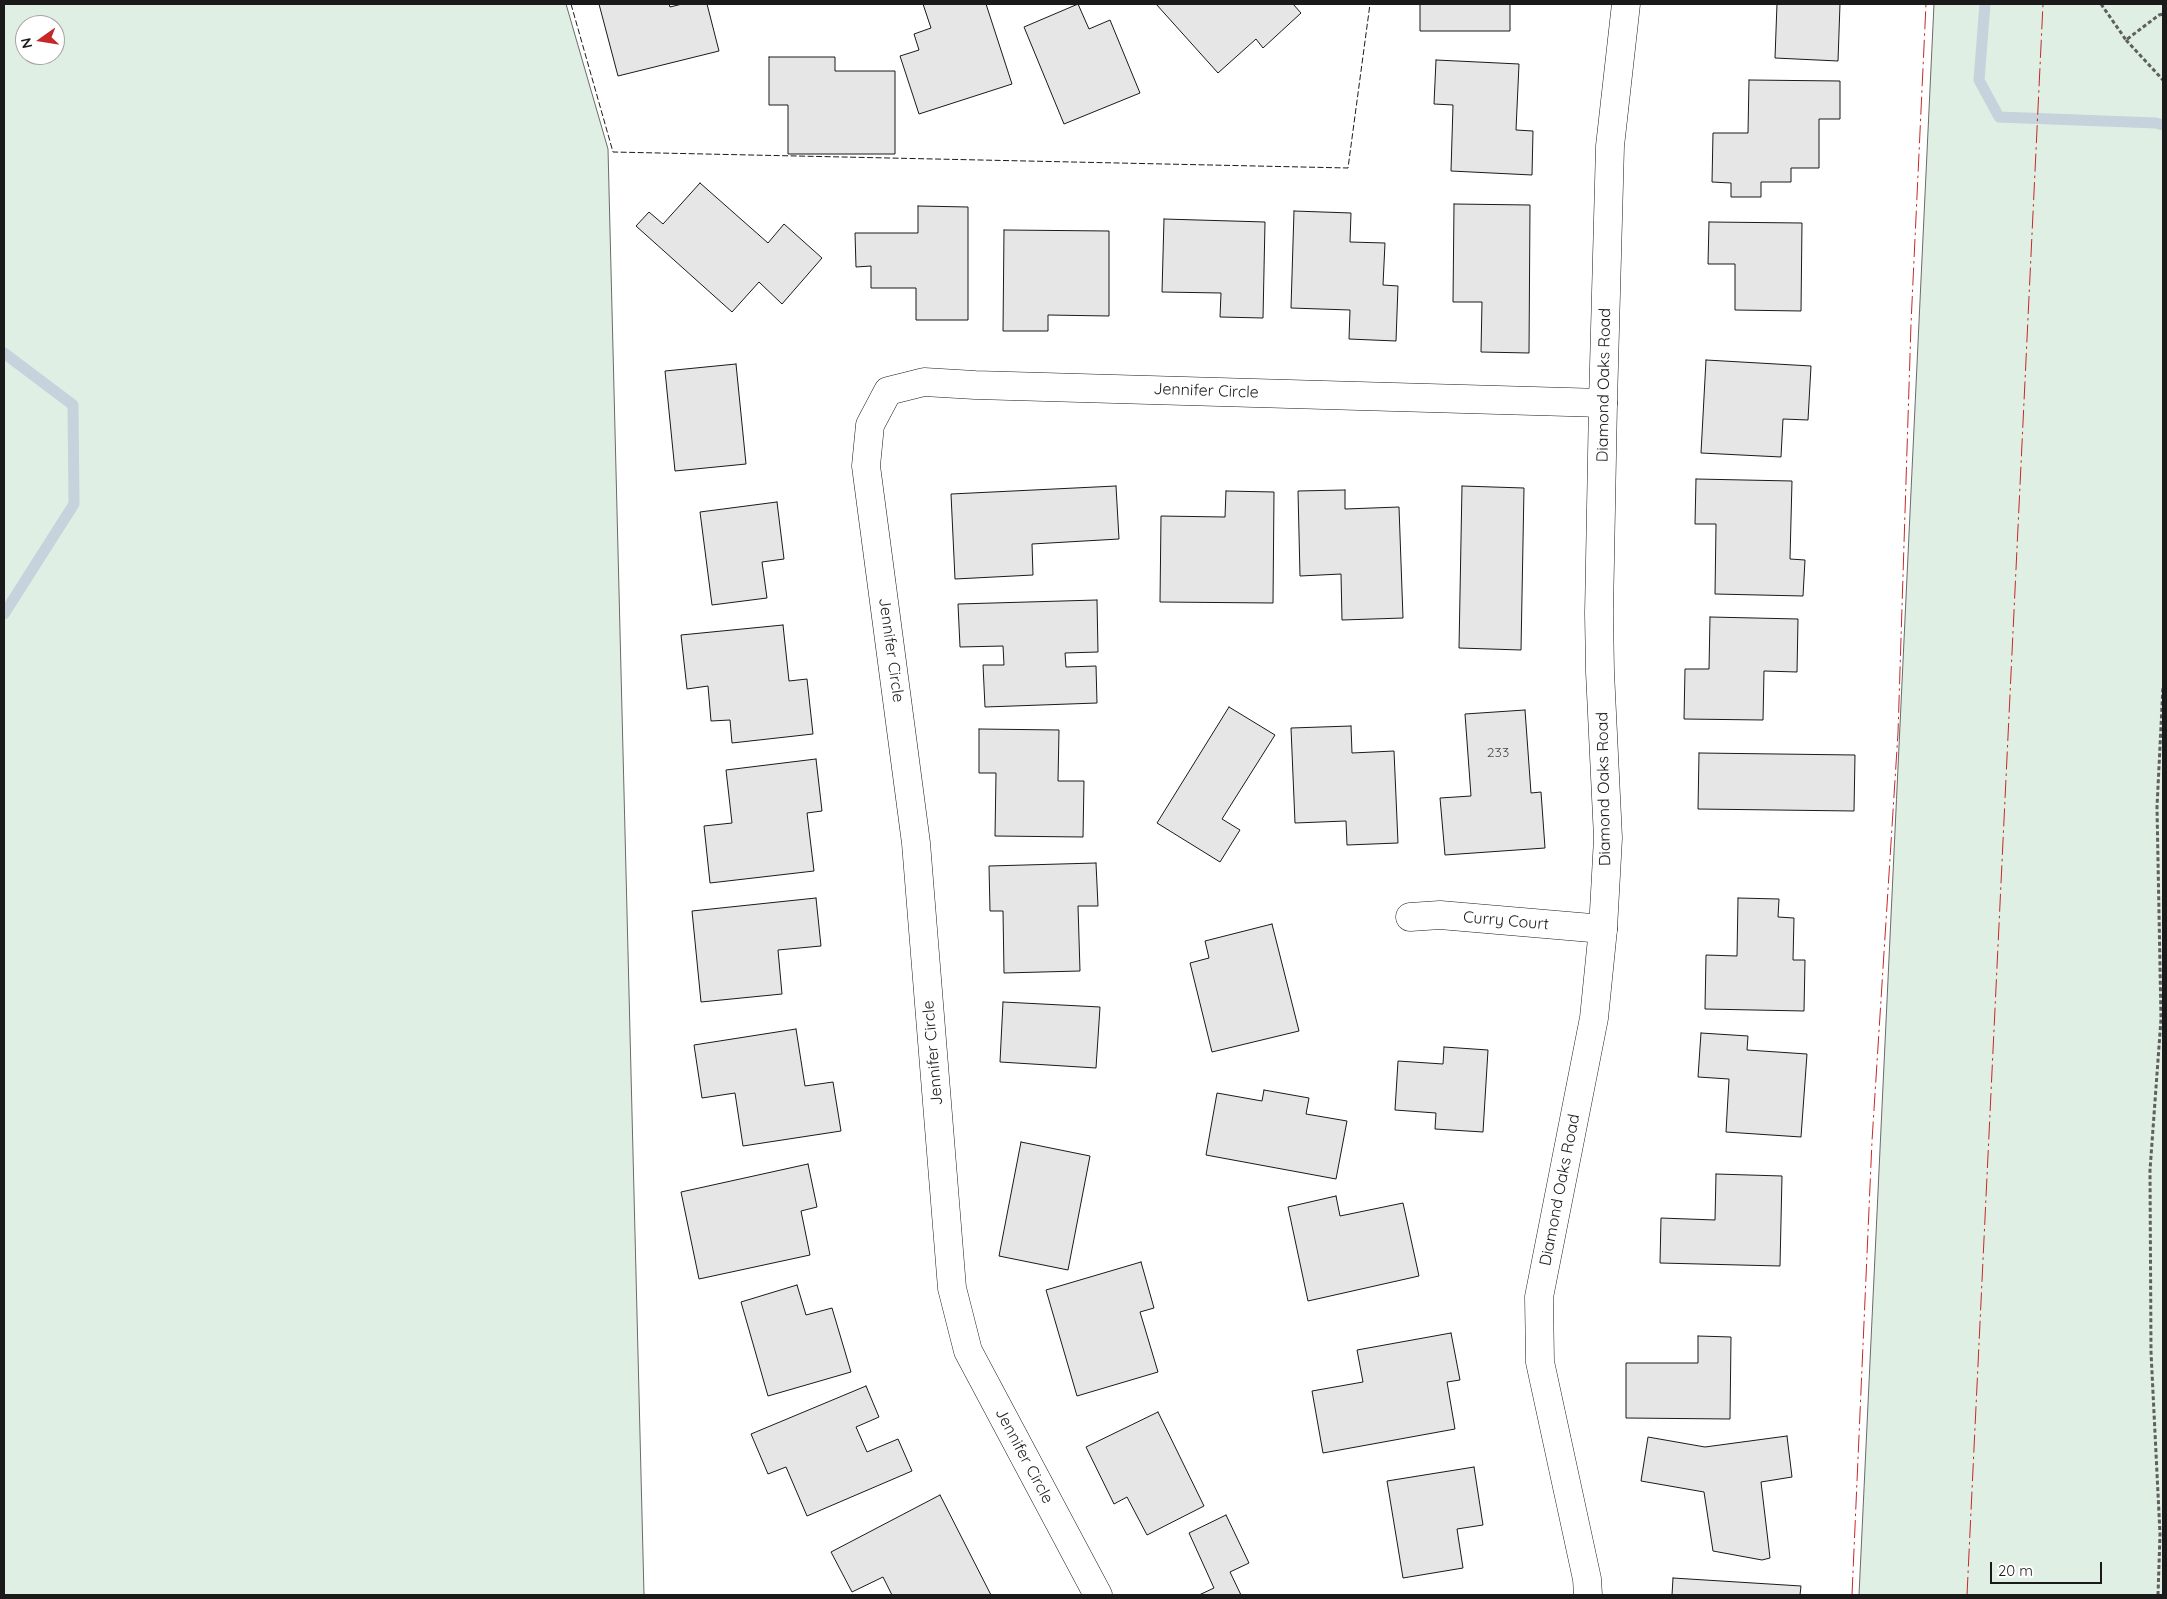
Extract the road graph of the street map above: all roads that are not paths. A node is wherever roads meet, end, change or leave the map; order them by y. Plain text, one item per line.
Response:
1 (1626, 4) edge
2 (1603, 403) junction
3 (1410, 917) dead end
4 (1602, 930) junction
5 (1098, 1595) edge
6 (1588, 1595) edge

1 - 2 street, Diamond Oaks Road
2 - 4 street, Diamond Oaks Road
2 - 5 street, Jennifer Circle
3 - 4 street, Curry Court
4 - 6 street, Diamond Oaks Road

